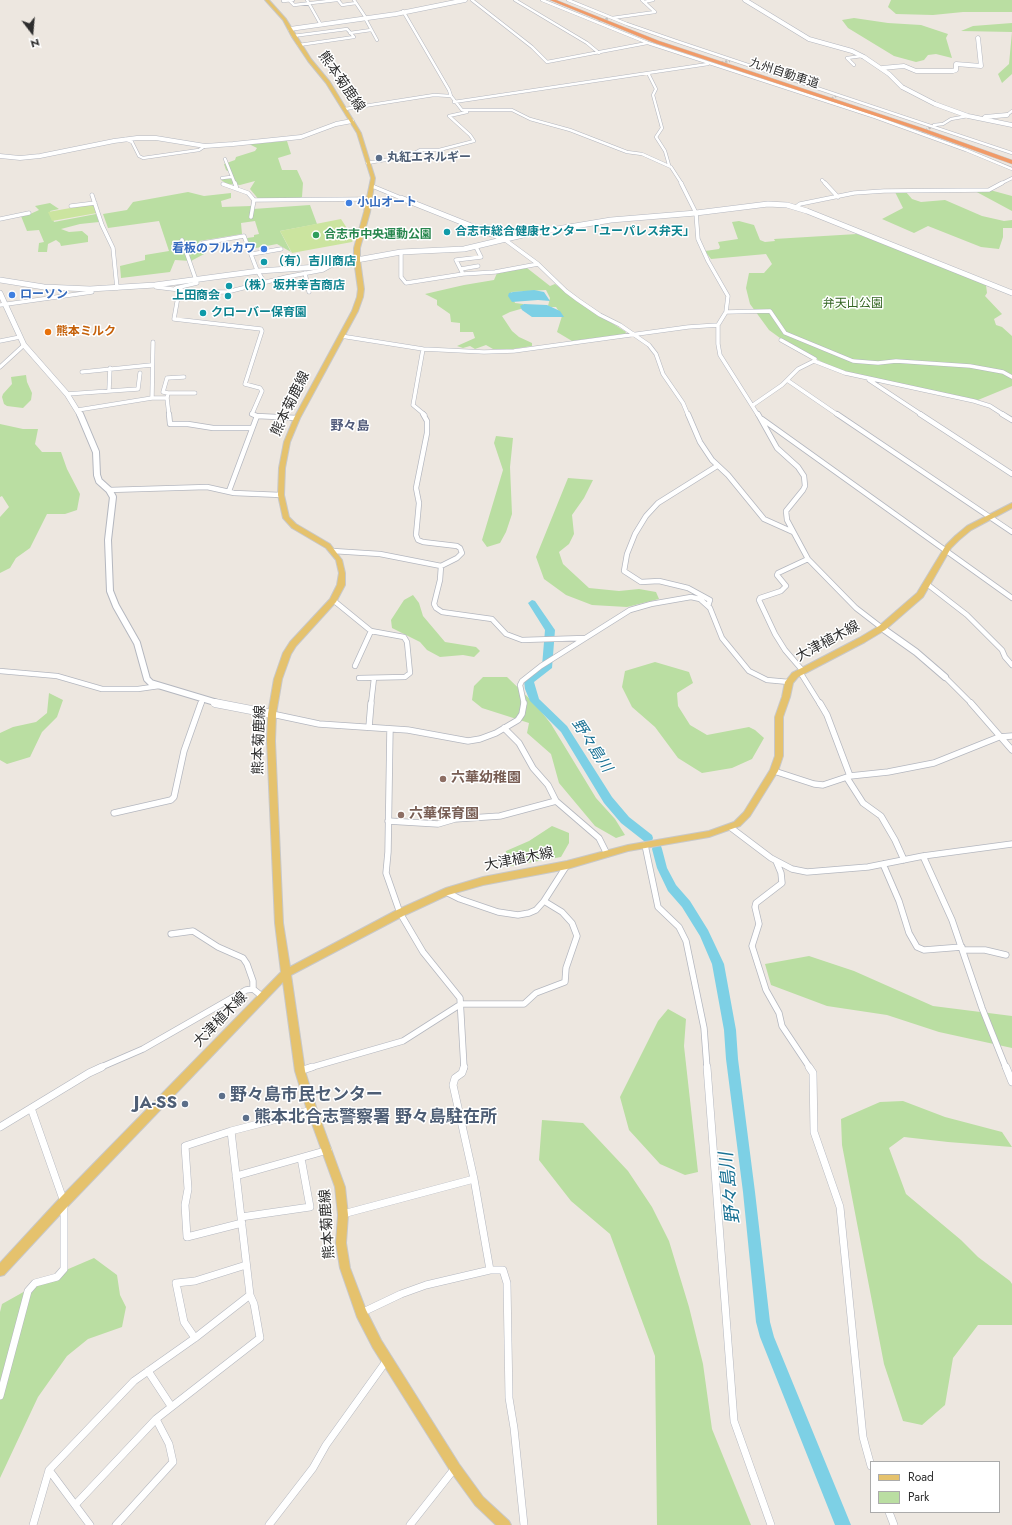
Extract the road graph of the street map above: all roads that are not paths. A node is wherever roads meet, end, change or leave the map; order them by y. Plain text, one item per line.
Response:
1 (267, 0) edge
2 (294, 0) edge
3 (307, 0) edge
4 (338, 0) edge
5 (354, 0) edge
6 (465, 0) edge
7 (472, 0) edge
8 (516, 0) edge
9 (542, 0) edge
10 (552, 0) edge
11 (559, 0) edge
12 (568, 0) edge
13 (653, 0) edge
14 (745, 0) edge
15 (283, 1) dead end
16 (323, 1) edge
17 (643, 1) edge
18 (309, 3) junction
19 (356, 3) junction
20 (403, 11) junction
21 (365, 18) junction
22 (610, 18) junction
23 (342, 22) junction
24 (321, 25) junction
25 (290, 29) junction
26 (347, 29) junction
27 (371, 30) junction
28 (350, 33) junction
29 (293, 36) junction
30 (978, 38) dead end
31 (377, 40) dead end
32 (648, 43) junction
33 (299, 45) junction
34 (599, 53) junction
35 (862, 56) junction
36 (711, 64) junction
37 (854, 64) dead end
38 (882, 68) junction
39 (648, 73) junction
40 (451, 96) junction
41 (454, 102) junction
42 (345, 110) junction
43 (471, 111) junction
44 (1012, 111) edge
45 (1007, 114) joint
46 (968, 116) junction
47 (977, 118) junction
48 (352, 121) junction
49 (1012, 124) edge
50 (932, 126) junction
51 (125, 139) junction
52 (205, 146) junction
53 (1012, 153) edge
54 (0, 156) edge
55 (225, 158) dead end
56 (1012, 158) edge
57 (368, 163) junction
58 (1012, 163) edge
59 (669, 165) junction
60 (1012, 168) edge
61 (231, 177) junction
62 (222, 178) dead end
63 (1012, 178) edge
64 (822, 180) dead end
65 (223, 184) dead end
66 (372, 186) junction
67 (237, 189) junction
68 (92, 195) dead end
69 (838, 197) junction
70 (401, 198) joint
71 (369, 199) junction
72 (254, 200) junction
73 (95, 203) junction
74 (71, 206) dead end
75 (796, 207) junction
76 (29, 213) dead end
77 (696, 213) junction
78 (251, 217) dead end
79 (0, 219) edge
80 (504, 239) junction
81 (182, 240) dead end
82 (203, 243) dead end
83 (476, 247) junction
84 (281, 249) dead end
85 (401, 252) junction
86 (252, 254) junction
87 (357, 260) junction
88 (334, 264) junction
89 (538, 264) junction
90 (478, 266) dead end
91 (461, 269) junction
92 (259, 271) junction
93 (306, 273) junction
94 (463, 274) junction
95 (0, 280) edge
96 (196, 280) junction
97 (7, 282) junction
98 (264, 282) junction
99 (155, 285) junction
100 (117, 288) junction
101 (173, 290) junction
102 (179, 291) junction
103 (0, 292) edge
104 (92, 292) dead end
105 (309, 292) dead end
106 (1012, 293) edge
107 (3, 304) edge
108 (726, 312) junction
109 (718, 325) junction
110 (633, 334) junction
111 (341, 336) junction
112 (20, 337) junction
113 (781, 340) dead end
114 (0, 341) edge
115 (153, 342) dead end
116 (24, 345) junction
117 (424, 349) junction
118 (0, 361) edge
119 (6, 361) junction
120 (814, 361) junction
121 (151, 365) junction
122 (0, 367) edge
123 (110, 368) junction
124 (82, 372) dead end
125 (140, 373) dead end
126 (184, 377) dead end
127 (1012, 377) edge
128 (866, 378) junction
129 (788, 380) junction
130 (109, 390) junction
131 (194, 393) dead end
132 (67, 394) junction
133 (168, 396) junction
134 (152, 398) junction
135 (753, 405) junction
136 (78, 410) junction
137 (257, 416) junction
138 (297, 418) junction
139 (761, 418) junction
140 (1012, 420) edge
141 (251, 428) junction
142 (717, 466) junction
143 (1012, 474) edge
144 (109, 490) junction
145 (229, 491) junction
146 (281, 495) junction
147 (1012, 505) edge
148 (990, 517) junction
149 (793, 532) junction
150 (1012, 532) edge
151 (946, 550) junction
152 (333, 551) junction
153 (808, 559) junction
154 (441, 566) junction
155 (927, 584) junction
156 (1012, 598) edge
157 (333, 600) junction
158 (708, 606) junction
159 (882, 628) junction
160 (371, 631) junction
161 (585, 638) junction
162 (1012, 665) edge
163 (355, 666) dead end
164 (0, 670) edge
165 (802, 671) junction
166 (945, 677) joint
167 (358, 678) dead end
168 (374, 678) junction
169 (789, 682) junction
170 (160, 686) junction
171 (203, 699) junction
172 (272, 714) junction
173 (369, 727) junction
174 (504, 728) junction
175 (390, 729) junction
176 (1012, 736) edge
177 (999, 737) junction
178 (1012, 750) edge
179 (774, 771) junction
180 (849, 777) junction
181 (556, 801) junction
182 (114, 813) dead end
183 (388, 821) junction
184 (730, 827) junction
185 (1012, 844) edge
186 (645, 845) junction
187 (607, 854) junction
188 (923, 856) junction
189 (904, 860) junction
190 (776, 861) junction
191 (883, 864) junction
192 (567, 866) junction
193 (446, 892) junction
194 (544, 901) junction
195 (400, 913) junction
196 (171, 934) dead end
197 (963, 948) junction
198 (1006, 955) dead end
199 (285, 974) junction
200 (253, 989) junction
201 (263, 997) junction
202 (461, 1004) junction
203 (300, 1071) junction
204 (1012, 1082) edge
205 (31, 1108) junction
206 (312, 1110) junction
207 (0, 1128) edge
208 (231, 1130) junction
209 (328, 1150) junction
210 (301, 1158) junction
211 (236, 1176) junction
212 (474, 1179) junction
213 (64, 1202) junction
214 (342, 1214) junction
215 (241, 1220) junction
216 (246, 1265) junction
217 (490, 1270) junction
218 (0, 1271) edge
219 (250, 1295) junction
220 (361, 1312) junction
221 (194, 1338) junction
222 (387, 1360) junction
223 (148, 1371) junction
224 (0, 1396) edge
225 (171, 1406) junction
226 (156, 1419) junction
227 (870, 1462) edge
228 (455, 1468) junction
229 (48, 1470) junction
230 (75, 1505) junction
231 (889, 1513) edge
232 (33, 1525) edge
233 (90, 1525) edge
234 (116, 1525) edge
235 (269, 1525) edge
236 (410, 1525) edge
237 (505, 1525) edge
238 (524, 1525) edge
239 (771, 1525) edge
240 (894, 1525) edge

1 - 25 main road, 熊本菊鹿線
2 - 15 street
2 - 18 street
3 - 18 street
4 - 16 street
4 - 19 street
5 - 19 street
6 - 20 street
7 - 34 street
8 - 34 street
9 - 32 street
10 - 58 highway, 九州自動車道
11 - 56 highway, 九州自動車道
12 - 22 street
13 - 17 street
14 - 35 street
16 - 18 street
17 - 22 street
18 - 24 street
19 - 21 street
20 - 21 street
20 - 40 street
21 - 23 street
21 - 27 street
22 - 50 street
23 - 24 street
23 - 26 street
24 - 25 street
25 - 29 main road, 熊本菊鹿線
26 - 28 street
26 - 29 street
27 - 28 street
27 - 31 street
28 - 33 street
29 - 33 main road, 熊本菊鹿線
30 - 38 street
32 - 34 street
32 - 36 street
33 - 42 main road, 熊本菊鹿線
35 - 37 street
35 - 38 street
36 - 39 street
36 - 60 street
38 - 46 street
39 - 41 street
39 - 59 street
40 - 41 street
40 - 42 street
41 - 43 street
42 - 48 main road, 熊本菊鹿線
43 - 57 street
43 - 59 street
44 - 45 street
45 - 47 street
46 - 47 street
46 - 50 street
47 - 49 street
48 - 52 street
48 - 57 main road, 熊本菊鹿線
50 - 53 street
51 - 52 street
51 - 52 street
51 - 54 street
55 - 61 street
57 - 66 main road, 熊本菊鹿線
59 - 77 street
61 - 62 street
61 - 67 street
63 - 69 street
64 - 69 street
65 - 67 street
66 - 70 street
66 - 71 main road, 熊本菊鹿線
67 - 72 street
68 - 73 street
69 - 75 street
70 - 80 street
71 - 72 street
71 - 87 main road, 熊本菊鹿線
72 - 78 street
73 - 74 street
73 - 100 street
75 - 77 street
75 - 106 street
76 - 79 street
77 - 80 street
77 - 108 street
80 - 83 street
80 - 89 street
81 - 96 street
82 - 86 street
83 - 85 street
83 - 91 street
84 - 86 street
85 - 87 street
85 - 94 street
86 - 92 street
87 - 88 street
87 - 111 main road, 熊本菊鹿線
88 - 92 street
88 - 93 street
89 - 94 street
89 - 110 street
90 - 91 street
91 - 94 street
92 - 96 street
92 - 98 street
93 - 98 street
93 - 105 street
95 - 97 street
96 - 99 street
96 - 101 street
97 - 100 street
97 - 103 street
98 - 102 street
99 - 100 street
99 - 101 street
101 - 102 street
102 - 137 street
103 - 107 street
104 - 107 street
107 - 112 street
108 - 109 street
108 - 127 street
109 - 110 street
109 - 135 street
110 - 117 street
110 - 142 street
111 - 117 street
111 - 138 main road, 熊本菊鹿線
112 - 114 street
112 - 116 street
113 - 120 street
115 - 121 street
116 - 119 street
116 - 132 street
117 - 154 street
118 - 119 street
119 - 122 street
120 - 128 street
120 - 129 street
121 - 123 street
121 - 134 street
123 - 124 street
123 - 130 street
125 - 130 street
126 - 133 street
128 - 140 street
128 - 143 street
129 - 135 street
129 - 148 street
130 - 132 street
131 - 133 street
132 - 136 street
133 - 134 street
133 - 141 street
134 - 136 street
135 - 139 street
136 - 144 street
137 - 138 street
137 - 141 street
138 - 146 main road, 熊本菊鹿線
139 - 149 street
139 - 151 street
141 - 145 street
142 - 149 street
142 - 158 street
144 - 145 street
144 - 170 street
145 - 146 street
146 - 152 main road, 熊本菊鹿線
147 - 148 main road, 大津植木線
148 - 150 street
148 - 151 main road, 大津植木線
149 - 153 street
151 - 155 main road, 大津植木線
151 - 156 street
152 - 154 street
152 - 157 main road, 熊本菊鹿線
153 - 159 street
153 - 165 street
154 - 161 street
155 - 159 main road, 大津植木線
155 - 162 street
157 - 160 street
157 - 172 main road, 熊本菊鹿線
158 - 161 street
158 - 169 street
159 - 165 main road, 大津植木線
159 - 166 street
160 - 163 street
160 - 168 street
161 - 174 street
164 - 170 street
165 - 169 main road, 大津植木線
165 - 180 street
166 - 177 street
167 - 168 street
168 - 173 street
169 - 179 main road, 大津植木線
170 - 171 street
171 - 172 street
171 - 182 street
172 - 173 street
172 - 199 main road, 熊本菊鹿線
173 - 175 street
174 - 175 street
174 - 181 street
175 - 183 street
176 - 177 street
177 - 178 street
177 - 180 street
179 - 180 street
179 - 184 main road, 大津植木線
180 - 189 street
181 - 183 street
181 - 187 street
183 - 195 street
184 - 186 main road, 大津植木線
184 - 190 street
185 - 188 street
186 - 187 main road, 大津植木線
186 - 239 street
187 - 192 main road, 大津植木線
188 - 189 street
188 - 197 street
189 - 191 street
190 - 191 street
190 - 227 street
191 - 197 street
192 - 193 main road, 大津植木線
192 - 194 street
193 - 194 street
193 - 195 main road, 大津植木線
194 - 202 street
195 - 199 main road, 大津植木線
195 - 202 street
196 - 200 street
197 - 198 street
197 - 204 street
199 - 201 main road, 大津植木線
199 - 203 main road, 熊本菊鹿線
200 - 201 street
200 - 205 street
201 - 213 main road, 大津植木線
202 - 203 street
202 - 212 street
203 - 206 main road, 熊本菊鹿線
205 - 207 street
205 - 213 street
206 - 208 street
206 - 209 main road, 熊本菊鹿線
208 - 211 street
208 - 215 street
209 - 210 street
209 - 214 main road, 熊本菊鹿線
210 - 211 street
210 - 215 street
211 - 215 street
212 - 214 street
212 - 217 street
213 - 218 main road, 大津植木線
213 - 224 street
214 - 220 main road, 熊本菊鹿線
215 - 216 street
216 - 219 street
216 - 221 street
217 - 220 street
217 - 238 street
219 - 221 street
219 - 225 street
220 - 222 main road, 熊本菊鹿線
221 - 223 street
222 - 228 main road, 熊本菊鹿線
222 - 235 street
223 - 225 street
223 - 229 street
225 - 226 street
226 - 230 street
226 - 234 street
228 - 236 street
228 - 237 main road, 熊本菊鹿線
229 - 230 street
229 - 232 street
230 - 233 street
231 - 240 street

